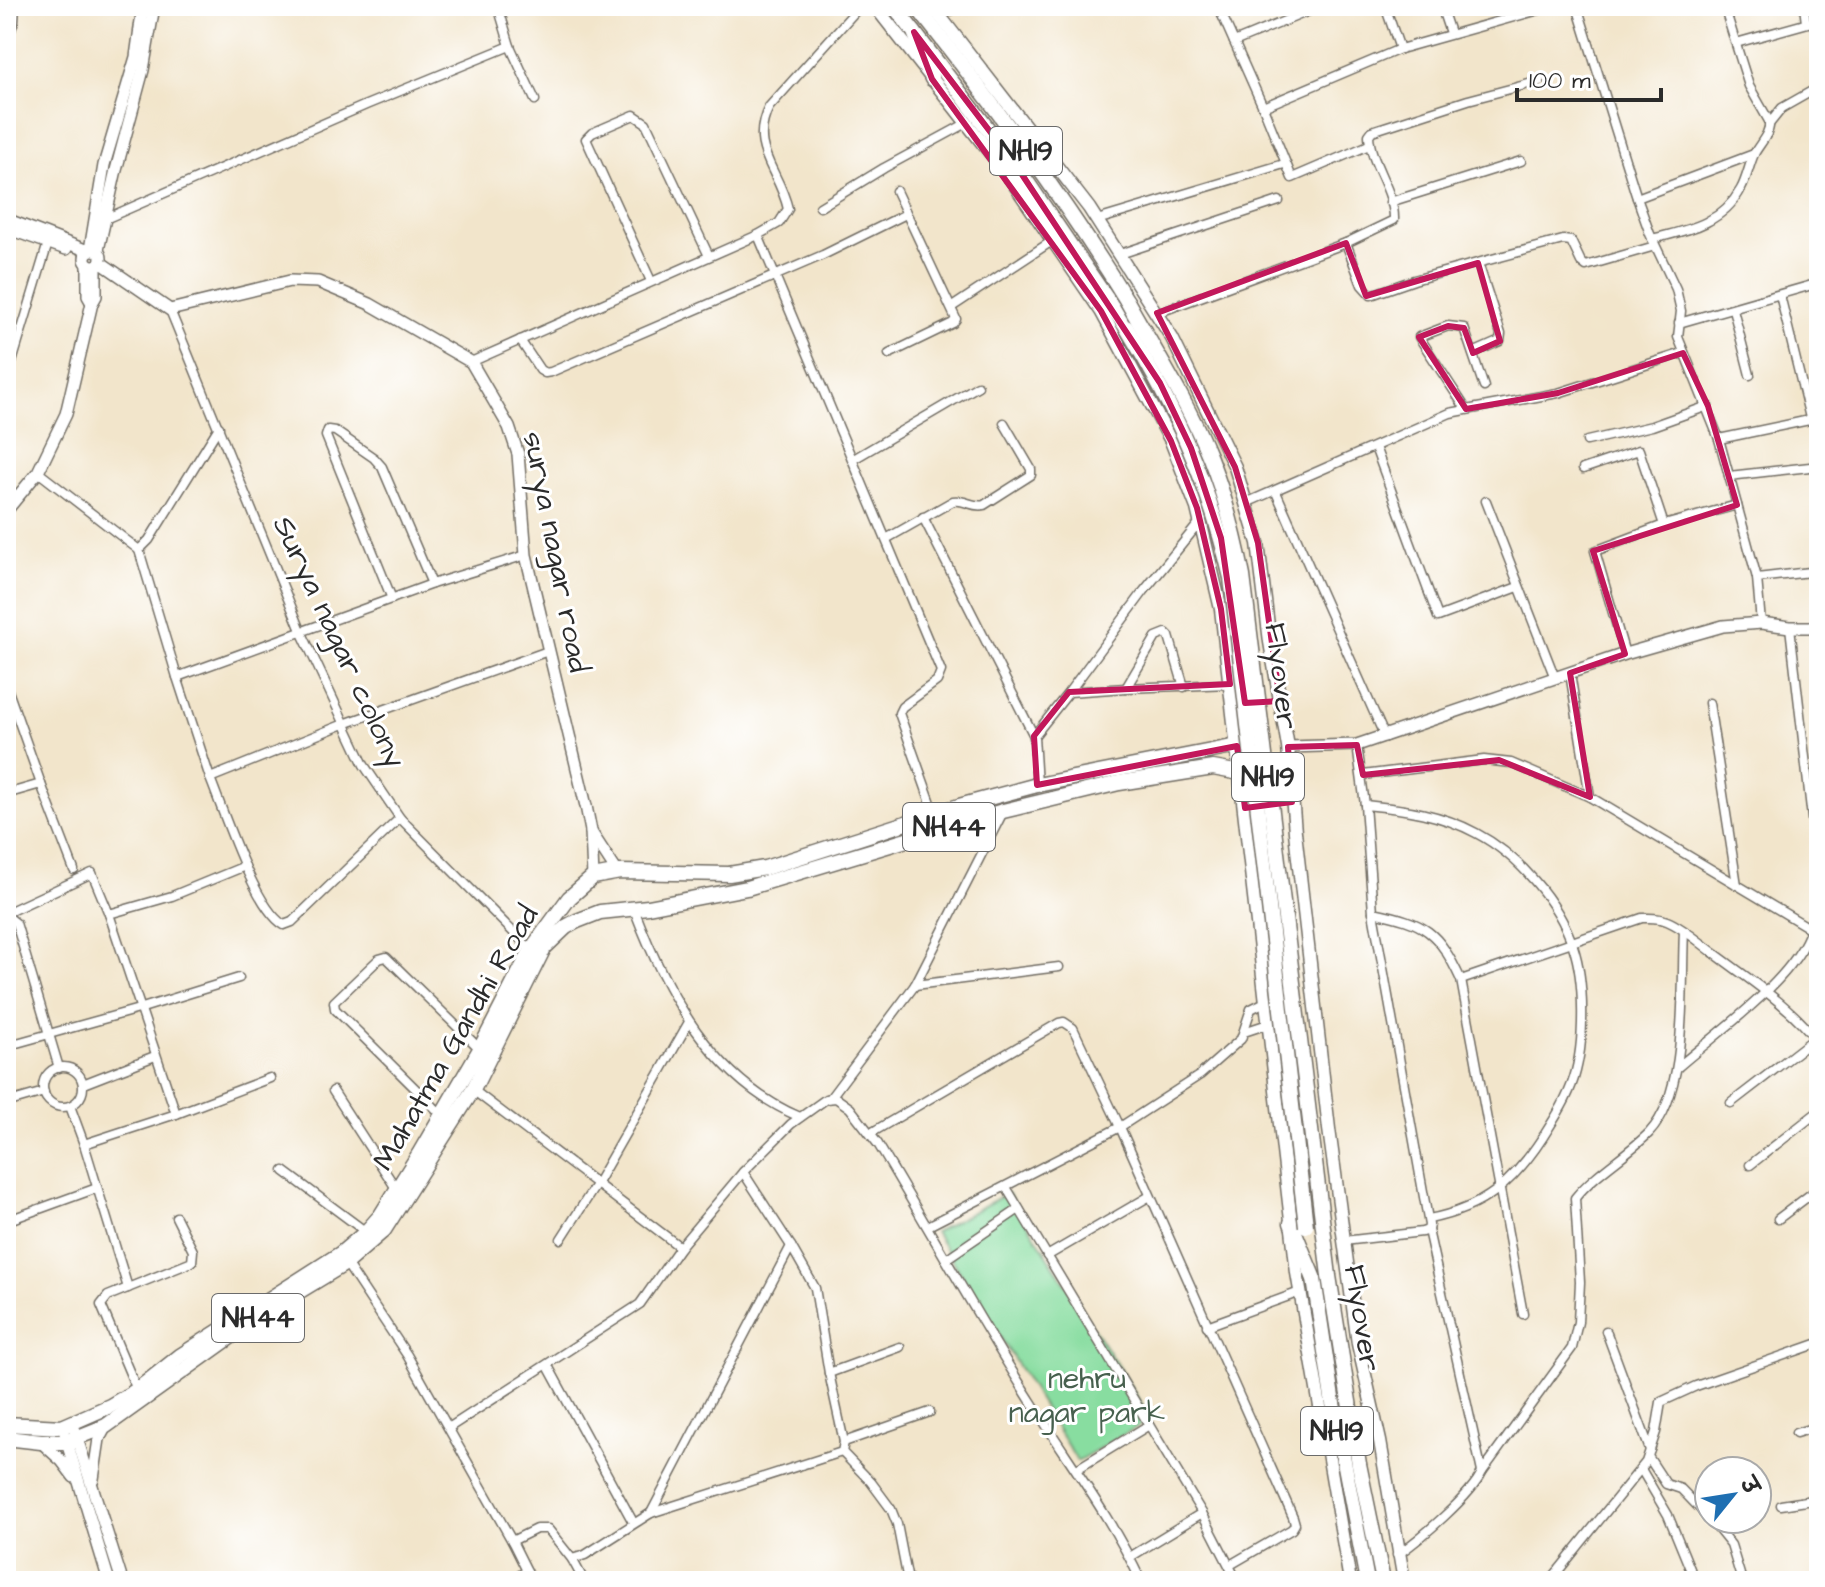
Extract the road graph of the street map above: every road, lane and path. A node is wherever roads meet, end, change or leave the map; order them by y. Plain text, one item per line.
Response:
1 (15, 6) edge
2 (143, 6) edge
3 (154, 6) edge
4 (300, 6) edge
5 (323, 6) edge
6 (498, 6) edge
7 (860, 6) edge
8 (875, 6) edge
9 (894, 6) edge
10 (916, 6) edge
11 (963, 6) edge
12 (1243, 6) edge
13 (1321, 6) edge
14 (1385, 6) edge
15 (1441, 6) edge
16 (1553, 6) edge
17 (1577, 6) edge
18 (1724, 6) edge
19 (1804, 6) edge
20 (1220, 10) edge
21 (936, 11) edge
22 (1819, 20) edge
23 (1806, 23) junction
24 (914, 32) junction
25 (1450, 33) junction
26 (1234, 42) junction
27 (1736, 43) junction
28 (6, 44) edge
29 (510, 46) junction
30 (1400, 49) junction
31 (932, 79) junction
32 (1540, 81) dead end
33 (1819, 87) edge
34 (535, 100) dead end
35 (1263, 107) junction
36 (967, 123) junction
37 (1770, 123) junction
38 (1369, 145) junction
39 (1754, 154) junction
40 (1521, 161) dead end
41 (1284, 164) junction
42 (896, 191) dead end
43 (1637, 198) junction
44 (1279, 201) dead end
45 (1390, 202) junction
46 (820, 207) dead end
47 (906, 214) junction
48 (6, 219) edge
49 (104, 219) junction
50 (1097, 220) junction
51 (6, 228) edge
52 (758, 235) junction
53 (1052, 241) junction
54 (48, 243) junction
55 (1346, 243) junction
56 (1654, 243) junction
57 (1120, 254) junction
58 (709, 256) junction
59 (92, 257) junction
60 (1478, 263) junction
61 (775, 276) junction
62 (651, 281) junction
63 (1819, 283) edge
64 (1780, 295) junction
65 (952, 307) junction
66 (1733, 309) junction
67 (170, 310) junction
68 (1157, 313) junction
69 (1679, 323) junction
70 (520, 340) junction
71 (1473, 353) junction
72 (1683, 353) junction
73 (889, 354) dead end
74 (471, 362) junction
75 (1750, 375) dead end
76 (6, 382) edge
77 (978, 386) dead end
78 (1484, 387) dead end
79 (1708, 406) junction
80 (1466, 409) junction
81 (1814, 418) edge
82 (1004, 423) dead end
83 (219, 427) junction
84 (1719, 439) junction
85 (1587, 441) dead end
86 (1375, 447) junction
87 (852, 460) junction
88 (1819, 466) edge
89 (1583, 469) dead end
90 (38, 472) junction
91 (1729, 476) junction
92 (1276, 492) junction
93 (1486, 501) dead end
94 (1246, 503) junction
95 (1737, 505) junction
96 (6, 511) edge
97 (923, 517) junction
98 (1200, 522) junction
99 (1664, 525) junction
100 (886, 539) junction
101 (139, 550) junction
102 (526, 555) junction
103 (1819, 571) edge
104 (1757, 578) junction
105 (432, 584) junction
106 (1518, 587) junction
107 (392, 599) junction
108 (1761, 623) junction
109 (1790, 627) junction
110 (1819, 627) edge
111 (302, 633) junction
112 (548, 651) junction
113 (1625, 654) junction
114 (1570, 673) junction
115 (177, 677) junction
116 (1555, 678) junction
117 (1230, 684) junction
118 (6, 685) edge
119 (1184, 687) junction
120 (1126, 688) junction
121 (1069, 692) junction
122 (1280, 701) junction
123 (1709, 703) dead end
124 (1232, 704) junction
125 (344, 724) junction
126 (1034, 736) junction
127 (1385, 737) junction
128 (1357, 745) junction
129 (1237, 746) junction
130 (1288, 747) junction
131 (1240, 773) junction
132 (1363, 775) junction
133 (210, 778) junction
134 (41, 784) junction
135 (1037, 785) junction
136 (6, 794) edge
137 (1590, 797) junction
138 (1292, 802) junction
139 (1365, 805) junction
140 (1245, 808) junction
141 (1003, 811) junction
142 (935, 814) junction
143 (400, 818) junction
144 (591, 831) junction
145 (245, 866) junction
146 (74, 870) dead end
147 (617, 872) junction
148 (658, 874) junction
149 (1819, 879) edge
150 (588, 880) junction
151 (1737, 885) junction
152 (661, 904) junction
153 (634, 909) junction
154 (600, 912) junction
155 (1373, 912) junction
156 (6, 914) edge
157 (109, 914) junction
158 (1815, 930) edge
159 (1684, 931) junction
160 (1572, 943) junction
161 (531, 950) junction
162 (1059, 967) dead end
163 (239, 978) dead end
164 (1461, 980) junction
165 (915, 985) junction
166 (1765, 991) junction
167 (1265, 1002) junction
168 (139, 1009) junction
169 (689, 1022) junction
170 (1268, 1024) junction
171 (1244, 1032) junction
172 (48, 1034) junction
173 (1818, 1039) edge
174 (6, 1046) edge
175 (480, 1049) junction
176 (155, 1056) junction
177 (1678, 1067) junction
178 (59, 1068) junction
179 (270, 1078) dead end
180 (83, 1084) junction
181 (473, 1090) junction
182 (333, 1091) dead end
183 (44, 1092) junction
184 (831, 1097) junction
185 (6, 1103) edge
186 (1731, 1103) dead end
187 (70, 1106) junction
188 (1819, 1111) edge
189 (176, 1114) junction
190 (441, 1114) junction
191 (800, 1117) junction
192 (1120, 1127) junction
193 (871, 1133) junction
194 (84, 1144) junction
195 (1750, 1165) dead end
196 (284, 1171) dead end
197 (743, 1172) junction
198 (597, 1183) junction
199 (1006, 1187) junction
200 (97, 1188) junction
201 (1819, 1188) edge
202 (1500, 1189) junction
203 (397, 1190) junction
204 (1150, 1196) junction
205 (1019, 1209) junction
206 (176, 1217) dead end
207 (1429, 1219) junction
208 (1778, 1219) dead end
209 (6, 1221) edge
210 (1291, 1223) junction
211 (928, 1226) junction
212 (1428, 1230) junction
213 (366, 1232) junction
214 (561, 1239) dead end
215 (1344, 1241) junction
216 (791, 1246) junction
217 (680, 1247) junction
218 (1047, 1256) junction
219 (946, 1259) junction
220 (346, 1263) junction
221 (1321, 1278) junction
222 (128, 1288) junction
223 (1300, 1292) junction
224 (1523, 1314) dead end
225 (1207, 1326) junction
226 (1606, 1331) dead end
227 (1819, 1343) edge
228 (900, 1347) dead end
229 (548, 1366) junction
230 (829, 1373) junction
231 (137, 1390) junction
232 (930, 1412) dead end
233 (6, 1424) edge
234 (1149, 1425) junction
235 (106, 1426) junction
236 (1819, 1426) edge
237 (450, 1427) junction
238 (69, 1433) junction
239 (1796, 1433) dead end
240 (6, 1438) edge
241 (41, 1442) junction
242 (843, 1447) junction
243 (1650, 1454) junction
244 (1077, 1469) junction
245 (1641, 1469) junction
246 (1482, 1472) junction
247 (79, 1483) junction
248 (93, 1483) junction
249 (1819, 1499) edge
250 (1693, 1501) edge
251 (1781, 1505) dead end
252 (651, 1513) junction
253 (1202, 1513) junction
254 (633, 1522) junction
255 (1723, 1535) edge
256 (512, 1541) junction
257 (1397, 1555) junction
258 (1130, 1557) junction
259 (572, 1559) junction
260 (1230, 1565) junction
261 (527, 1571) junction
262 (109, 1581) edge
263 (122, 1581) edge
264 (510, 1581) edge
265 (532, 1581) edge
266 (584, 1581) edge
267 (908, 1581) edge
268 (1141, 1581) edge
269 (1237, 1581) edge
270 (1350, 1581) edge
271 (1367, 1581) edge
272 (1383, 1581) edge
273 (1404, 1581) edge
274 (1550, 1581) edge
275 (1695, 1581) edge
276 (1742, 1581) edge

1 - 28 street
2 - 59 street
3 - 49 street
4 - 5 street
6 - 29 street
7 - 52 street
8 - 31 main road
9 - 24 highway, NH19
10 - 221 highway, Flyover / NH19, bridge
11 - 21 street
12 - 20 street
13 - 26 street
14 - 30 street
15 - 25 street
16 - 25 street
17 - 43 street
18 - 27 street
19 - 23 street
20 - 26 street
21 - 50 main road
22 - 23 street
23 - 27 street
24 - 31 highway
24 - 221 highway, Flyover / NH19, bridge
25 - 30 street
26 - 35 street
27 - 37 street
29 - 34 street
29 - 49 street
30 - 35 street
31 - 36 main road
32 - 38 street
33 - 37 street
35 - 41 street
36 - 46 street
36 - 53 main road
37 - 39 street
38 - 41 street
38 - 45 street
39 - 43 street
39 - 56 street
40 - 45 street
41 - 50 street
42 - 47 street
43 - 56 street
44 - 57 street
45 - 55 street
47 - 61 street
47 - 65 street
48 - 59 street
49 - 59 street
50 - 57 main road
51 - 54 street
52 - 58 street
52 - 61 street
53 - 65 street
53 - 98 main road
54 - 59 street
54 - 76 street
55 - 60 street
55 - 68 street
56 - 60 street
56 - 69 street
57 - 68 main road
58 - 62 street
58 - 62 street
59 - 67 street
59 - 90 street
60 - 71 street
61 - 70 street
61 - 87 street
62 - 70 street
63 - 64 street
64 - 66 street
64 - 81 street
65 - 73 street
66 - 69 street
66 - 75 street
67 - 74 street, surya nagar road
67 - 83 street, Surya nagar colony
68 - 94 main road
69 - 72 street
70 - 74 street
71 - 78 street
71 - 80 street
72 - 79 street
72 - 80 street
74 - 102 street, surya nagar road
77 - 87 street
79 - 84 street
79 - 85 street
80 - 86 street
81 - 84 street
82 - 97 street
83 - 101 street
83 - 111 street, Surya nagar colony
84 - 91 street
86 - 92 street
86 - 106 street
87 - 100 street
88 - 91 street
89 - 99 street
90 - 96 street
90 - 101 street
91 - 95 street
92 - 94 street
92 - 127 street
93 - 106 street
94 - 122 main road
95 - 99 street
95 - 104 street
97 - 100 street
97 - 126 street
98 - 117 main road
98 - 121 street
99 - 113 street
100 - 142 street
101 - 115 street
102 - 105 street
102 - 112 street, surya nagar road
103 - 104 street
104 - 108 street
105 - 107 street
105 - 107 street
106 - 116 street
107 - 111 street
108 - 109 street
108 - 113 street
109 - 110 street
109 - 149 street
111 - 115 street
111 - 125 street, Surya nagar colony
112 - 125 street
112 - 144 street, surya nagar road
113 - 114 street
114 - 116 street
114 - 137 street
115 - 133 street
116 - 127 street
117 - 119 street
117 - 124 main road
118 - 134 street
119 - 120 street
119 - 120 street
120 - 121 street
121 - 126 street
122 - 124 main road
122 - 130 main road
123 - 151 street
124 - 129 main road
125 - 133 street
125 - 143 street, Surya nagar colony
126 - 135 street
127 - 128 street
128 - 130 street
128 - 132 street
129 - 131 main road
129 - 135 highway, NH44
130 - 138 main road
131 - 140 main road
131 - 141 highway, Mahatma Gandhi Road / NH44
132 - 137 street
132 - 139 street
133 - 145 street
134 - 136 street
134 - 146 street
135 - 142 highway, NH44
137 - 151 street
138 - 140 main road
138 - 215 main road
139 - 155 street
139 - 160 street
140 - 167 main road
141 - 152 highway, Mahatma Gandhi Road / NH44
141 - 165 street
142 - 148 highway, NH44
143 - 145 street
143 - 161 street, Surya nagar colony
144 - 147 street
144 - 150 street, surya nagar road
145 - 157 street
147 - 148 highway, NH44
147 - 150 highway, NH44
148 - 152 highway
150 - 154 highway
150 - 161 highway, Mahatma Gandhi Road / NH44
151 - 158 street
152 - 153 highway, Mahatma Gandhi Road / NH44
153 - 154 highway, Mahatma Gandhi Road / NH44
153 - 169 street
154 - 181 highway, Mahatma Gandhi Road / NH44
155 - 164 street
155 - 207 street
156 - 157 street
156 - 172 street
157 - 168 street
158 - 166 street
159 - 160 street
159 - 166 street
159 - 177 street
160 - 164 street
160 - 202 street
161 - 175 highway, Mahatma Gandhi Road / NH44
162 - 165 street
163 - 168 street
164 - 202 street
165 - 184 street
166 - 173 street
166 - 177 street
167 - 170 main road
167 - 171 street
168 - 172 street
168 - 176 street
169 - 191 street
169 - 198 street
170 - 171 street
170 - 210 main road
171 - 192 street
172 - 174 street
172 - 178 street
173 - 186 street
175 - 190 highway, Mahatma Gandhi Road / NH44
175 - 190 street
176 - 180 street
176 - 189 street
177 - 246 street
178 - 180 street
178 - 183 street
179 - 189 street
180 - 187 street
181 - 198 street
181 - 220 highway, Mahatma Gandhi Road / NH44
182 - 203 street
183 - 185 street
183 - 187 street
184 - 191 street
184 - 193 street
187 - 194 street
188 - 195 street
189 - 194 street
190 - 203 highway, Mahatma Gandhi Road / NH44
191 - 197 street
192 - 193 street
192 - 199 street
192 - 204 street
193 - 211 street
194 - 200 street
196 - 213 street
197 - 216 street
197 - 217 street
198 - 214 street
198 - 217 street
199 - 205 street
199 - 211 street
200 - 209 street
200 - 222 street
201 - 208 street
202 - 207 street
202 - 224 street
203 - 213 highway, Mahatma Gandhi Road / NH44
204 - 218 street
204 - 225 street
205 - 218 street
205 - 219 street
206 - 222 street
207 - 212 street
210 - 221 highway
210 - 223 main road
211 - 219 street
212 - 215 street
212 - 246 street
213 - 231 highway, Mahatma Gandhi Road / NH44
215 - 257 main road
216 - 230 street
216 - 252 street
217 - 229 street
218 - 234 street
219 - 244 street
220 - 235 highway, Mahatma Gandhi Road / NH44
220 - 237 street
221 - 271 highway, NH19
221 - 272 highway, Flyover / NH19
222 - 231 street
223 - 225 street
223 - 270 main road
225 - 260 street
226 - 243 street
227 - 243 street
228 - 230 street
229 - 237 street
229 - 254 street
230 - 242 street
231 - 238 highway, Mahatma Gandhi Road / NH44
232 - 242 street
233 - 238 highway, Mahatma Gandhi Road / NH44
234 - 244 street
234 - 253 street
235 - 238 highway, Mahatma Gandhi Road / NH44
235 - 248 street
236 - 239 street
237 - 256 street
238 - 241 highway, Mahatma Gandhi Road / NH44
238 - 247 street
238 - 248 street
240 - 241 highway, Mahatma Gandhi Road / NH44
241 - 247 street
242 - 252 street
242 - 267 street
243 - 245 street
243 - 250 street
244 - 258 street
245 - 274 street
245 - 275 street
246 - 257 street
247 - 262 street
248 - 263 street
249 - 251 street
252 - 254 street
253 - 258 street
253 - 260 street
254 - 259 street
255 - 276 street
256 - 259 street
256 - 261 street
257 - 273 main road
258 - 268 street
259 - 266 street
260 - 269 street
261 - 264 street
261 - 265 street

